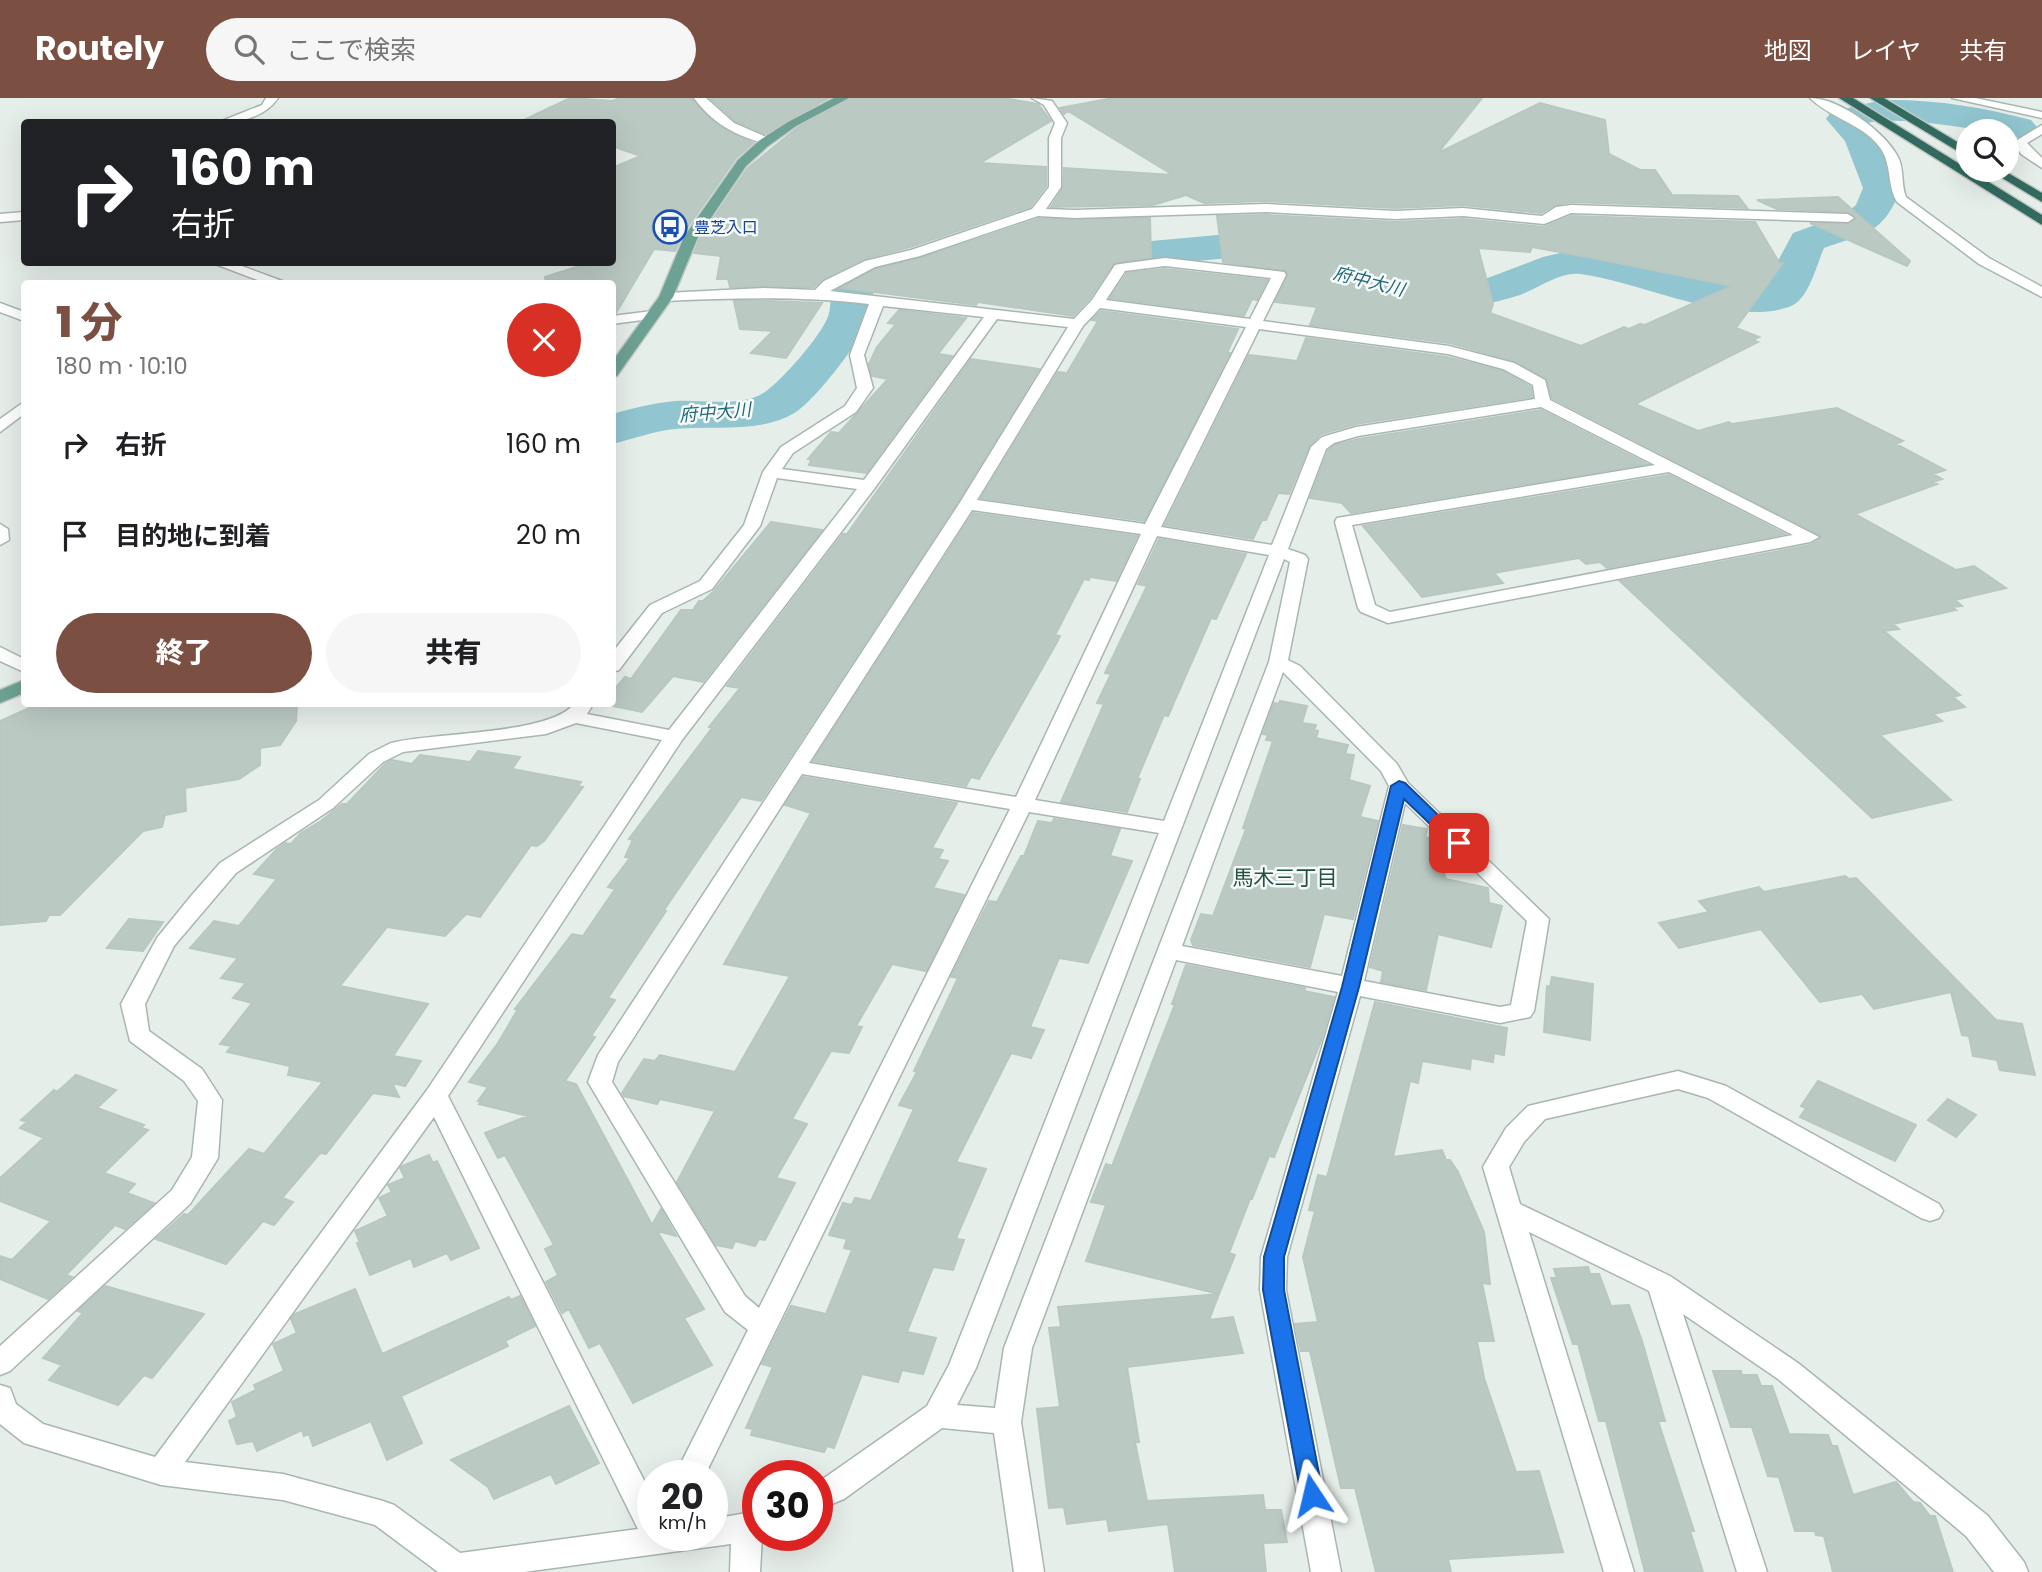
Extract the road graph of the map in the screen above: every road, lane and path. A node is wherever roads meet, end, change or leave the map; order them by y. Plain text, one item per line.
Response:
1 (272, 98) edge
2 (700, 98) edge
3 (843, 98) edge
4 (1038, 98) edge
5 (1815, 98) edge
6 (1845, 98) edge
7 (1958, 98) edge
8 (1882, 101) edge
9 (2042, 115) edge
10 (233, 119) edge
11 (2042, 129) edge
12 (768, 140) junction
13 (1956, 146) edge
14 (2042, 164) edge
15 (2015, 182) edge
16 (2042, 198) edge
17 (1037, 212) junction
18 (21, 216) edge
19 (0, 218) edge
20 (1848, 218) dead end
21 (2042, 221) edge
22 (228, 266) edge
23 (271, 280) edge
24 (2042, 293) edge
25 (819, 294) junction
26 (666, 297) junction
27 (871, 299) junction
28 (1097, 303) junction
29 (0, 307) edge
30 (652, 315) junction
31 (993, 315) junction
32 (21, 316) edge
33 (616, 320) edge
34 (1077, 324) junction
35 (1254, 324) junction
36 (616, 367) edge
37 (1544, 402) junction
38 (21, 409) edge
39 (0, 426) edge
40 (1670, 467) junction
41 (771, 472) junction
42 (868, 486) junction
43 (967, 504) junction
44 (0, 529) edge
45 (1151, 530) junction
46 (0, 540) edge
47 (1277, 551) junction
48 (0, 653) edge
49 (616, 661) edge
50 (1278, 662) junction
51 (21, 664) edge
52 (21, 687) edge
53 (0, 697) edge
54 (579, 710) edge
55 (674, 737) junction
56 (795, 767) junction
57 (1399, 786) junction
58 (1023, 804) junction
59 (1172, 829) junction
60 (1170, 951) junction
61 (1351, 987) junction
62 (436, 1096) junction
63 (1510, 1211) junction
64 (1930, 1211) dead end
65 (1660, 1284) junction
66 (763, 1327) junction
67 (0, 1363) edge
68 (0, 1397) edge
69 (937, 1415) junction
70 (1007, 1422) junction
71 (697, 1460) edge
72 (160, 1472) junction
73 (833, 1490) edge
74 (637, 1494) edge
75 (637, 1538) edge
76 (749, 1551) edge
77 (460, 1570) edge
78 (746, 1572) edge
79 (1028, 1572) edge
80 (1326, 1572) edge
81 (1619, 1572) edge
82 (1752, 1572) edge
83 (2013, 1572) edge

1 - 10 street
2 - 12 street
3 - 12 main road
4 - 17 street
5 - 24 street
6 - 21 highway
7 - 9 street
8 - 13 highway
11 - 14 street
12 - 26 main road
15 - 16 highway
17 - 20 street
17 - 25 street
18 - 19 street
22 - 23 street
25 - 26 street
25 - 27 street
26 - 30 main road
27 - 31 street
27 - 41 street
28 - 34 street
28 - 35 street
28 - 35 street
29 - 32 street
30 - 33 street
30 - 36 main road
31 - 34 street
31 - 42 street
34 - 43 street
35 - 37 street
35 - 45 street
37 - 40 street
37 - 47 street
38 - 39 street
40 - 40 street
41 - 42 street
41 - 49 street
42 - 55 street
43 - 45 street
43 - 56 street
44 - 46 street
45 - 47 street
45 - 58 street
47 - 50 street
47 - 59 street
48 - 51 street
50 - 57 street
50 - 60 street
52 - 53 main road
54 - 55 street
54 - 67 street
55 - 62 street
56 - 58 street
56 - 66 street
57 - 61 street
57 - 61 street
58 - 59 street
58 - 66 street
59 - 69 street
60 - 61 street
60 - 70 street
61 - 80 street
62 - 72 street
62 - 74 street
63 - 64 street
63 - 65 street
63 - 81 street
65 - 82 street
65 - 83 street
66 - 71 street
68 - 72 street
69 - 70 street
69 - 73 street
70 - 79 street
72 - 77 street
75 - 77 street
76 - 78 street

